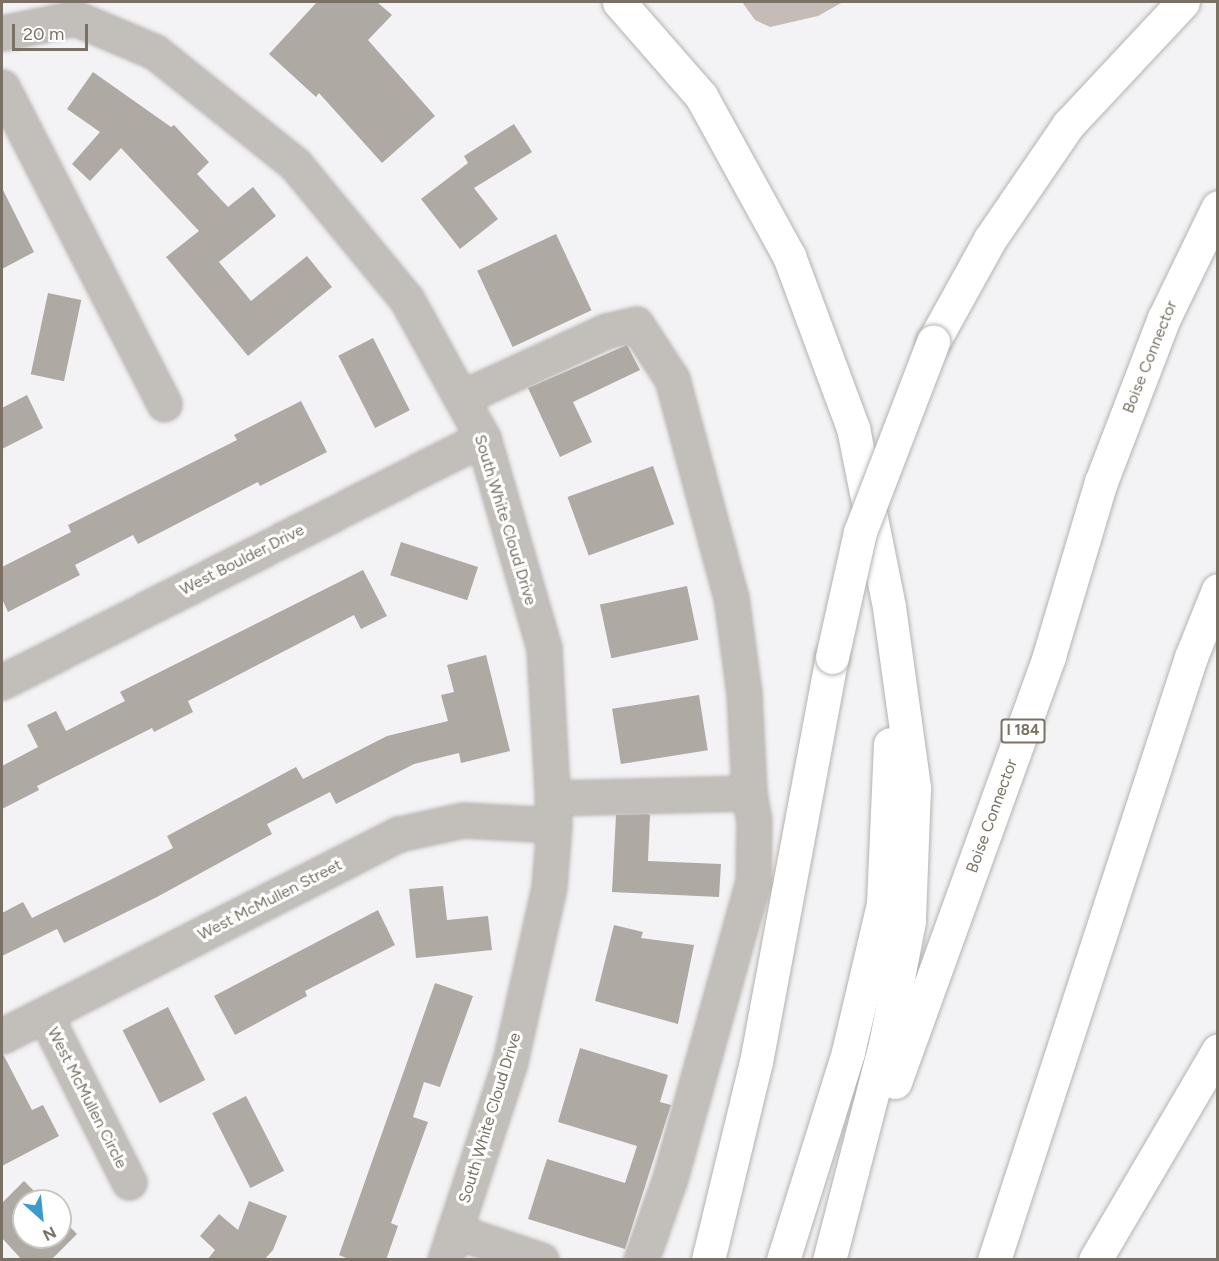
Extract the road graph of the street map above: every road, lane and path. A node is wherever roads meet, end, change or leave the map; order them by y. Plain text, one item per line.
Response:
1 (619, 2) edge
2 (1183, 2) edge
3 (2, 33) edge
4 (2, 87) edge
5 (1218, 207) edge
6 (461, 398) junction
7 (164, 404) dead end
8 (483, 438) junction
9 (1218, 590) edge
10 (889, 607) junction
11 (2, 682) edge
12 (749, 793) junction
13 (553, 811) junction
14 (45, 1014) junction
15 (2, 1036) edge
16 (1218, 1050) edge
17 (1218, 1062) edge
18 (1191, 1096) junction
19 (129, 1182) dead end
20 (450, 1245) edge
21 (541, 1260) edge
22 (641, 1260) edge
23 (708, 1260) edge
24 (783, 1260) edge
25 (829, 1260) edge
26 (835, 1260) edge
27 (994, 1260) edge
28 (1095, 1260) edge

1 - 10 highway
2 - 23 highway, bridge
3 - 6 street, South White Cloud Drive
4 - 7 street
5 - 26 highway, Boise Connector / I 184
6 - 8 street, South White Cloud Drive
6 - 12 street
8 - 11 street, West Boulder Drive
8 - 13 street, South White Cloud Drive
9 - 27 highway
10 - 24 highway
10 - 25 highway
12 - 13 street, West McMullen Street
12 - 22 street
13 - 14 street, West McMullen Street
13 - 20 street, South White Cloud Drive
14 - 15 street, West McMullen Street
14 - 19 street, West McMullen Circle
16 - 18 highway
17 - 18 highway
18 - 28 highway
20 - 21 street

